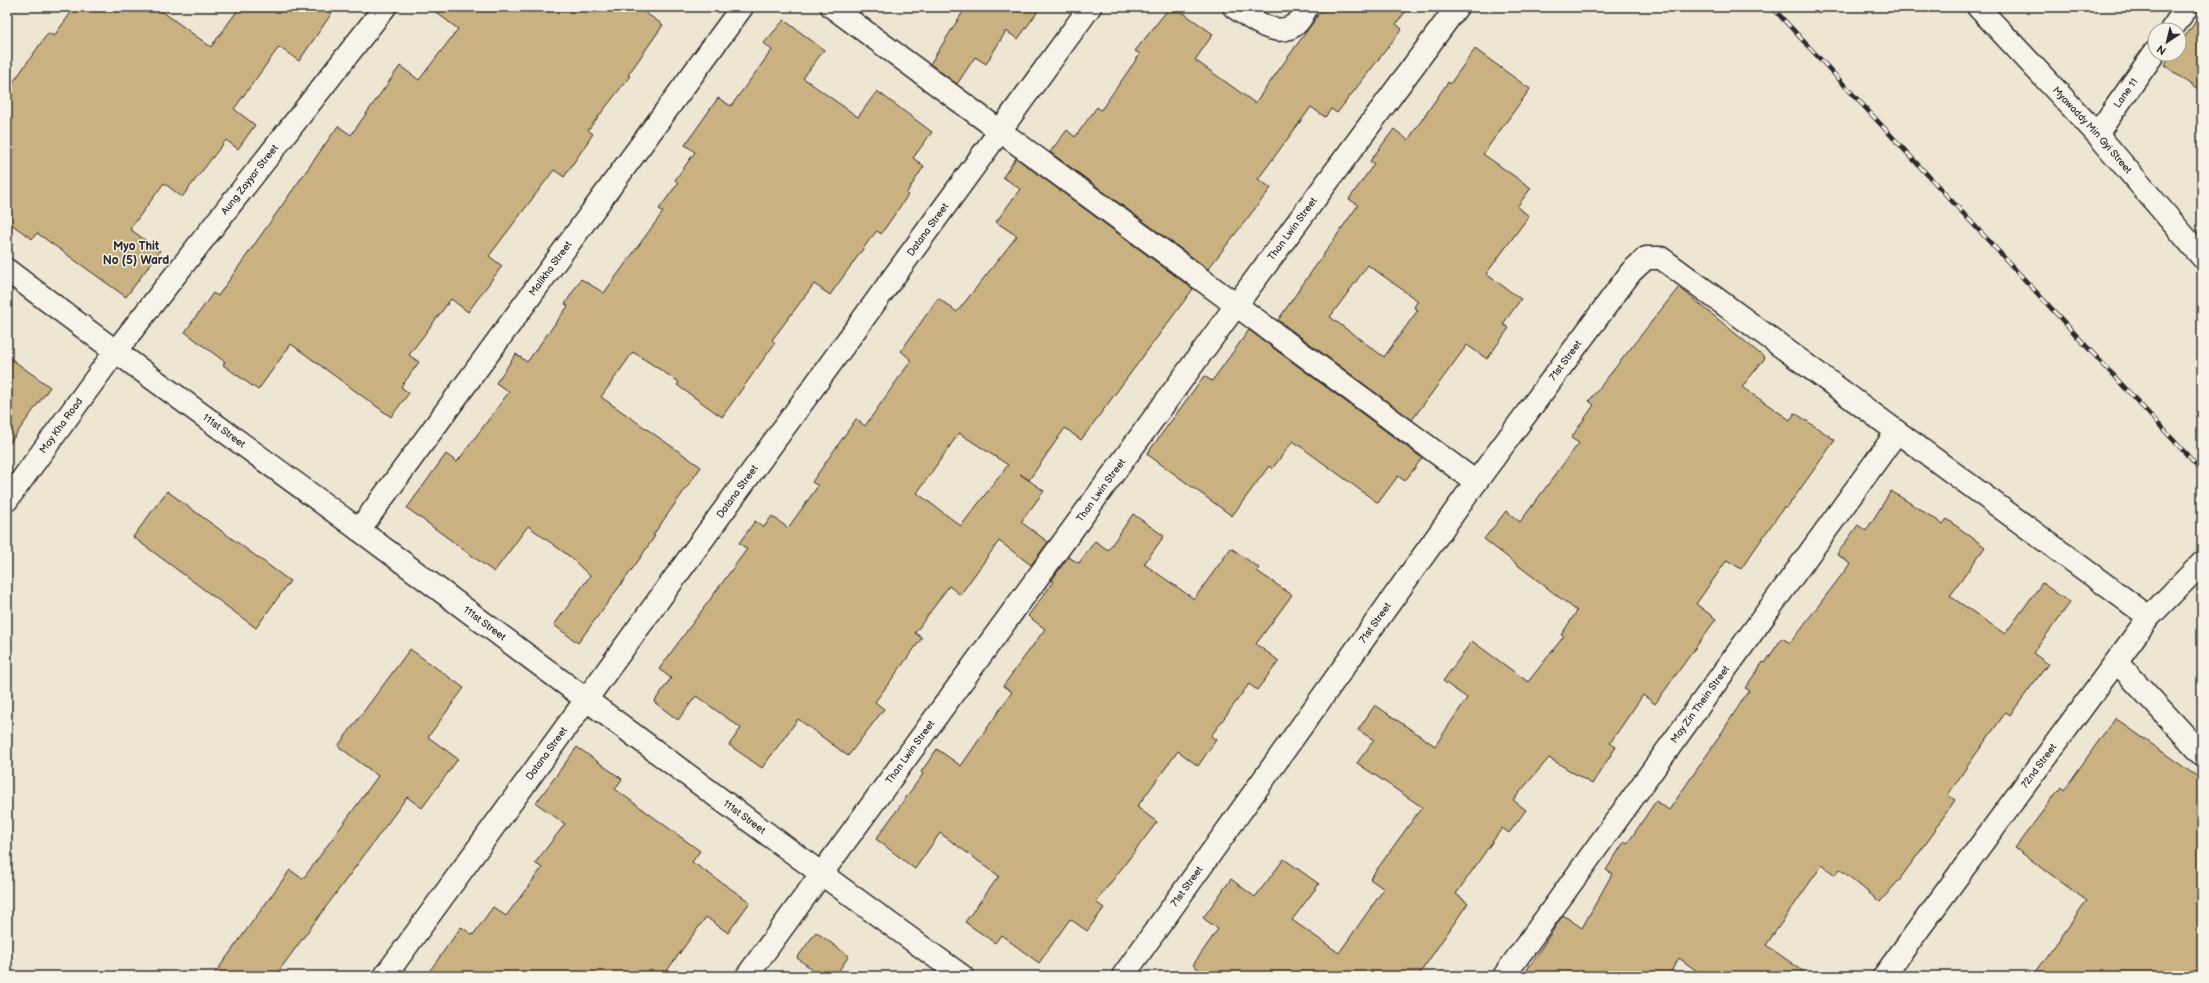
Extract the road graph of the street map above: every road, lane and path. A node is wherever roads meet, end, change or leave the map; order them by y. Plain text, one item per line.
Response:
1 (385, 7) edge
2 (742, 7) edge
3 (832, 7) edge
4 (1090, 7) edge
5 (1234, 7) edge
6 (1307, 7) edge
7 (1457, 7) edge
8 (1978, 7) edge
9 (2187, 7) edge
10 (2177, 22) edge
11 (2148, 62) edge
12 (1000, 132) junction
13 (2097, 134) junction
14 (2202, 257) edge
15 (7, 270) edge
16 (1237, 304) junction
17 (115, 352) junction
18 (1897, 432) junction
19 (1476, 482) junction
20 (7, 500) edge
21 (359, 530) junction
22 (2202, 563) edge
23 (2149, 617) junction
24 (2117, 662) junction
25 (586, 699) junction
26 (2202, 754) edge
27 (822, 875) junction
28 (385, 976) edge
29 (747, 976) edge
30 (962, 976) edge
31 (1123, 976) edge
32 (1504, 976) edge
33 (1884, 976) edge

1 - 17 street, Aung Zayyar Street
2 - 21 street, Malikha Street
3 - 12 street
4 - 12 street, Datana Street
5 - 6 street
7 - 16 street, Than Lwin Street
8 - 13 street, Myawaddy Min Gyi Street
9 - 10 street
11 - 13 street, Lane 11
12 - 16 street
12 - 25 street, Datana Street
13 - 14 street, Myawaddy Min Gyi Street
15 - 17 street, 111st Street
16 - 19 street
16 - 27 street, Than Lwin Street
17 - 20 street, May Kha Road
17 - 21 street, 111st Street
18 - 19 street, 71st Street
18 - 23 street, 71st Street
18 - 32 street, May Zin Thein Street
19 - 31 street, 71st Street
21 - 25 street, 111st Street
22 - 23 street, 72nd Street
23 - 24 street, 72nd Street
24 - 26 street
24 - 33 street, 72nd Street
25 - 27 street, 111st Street
25 - 28 street, Datana Street
27 - 29 street, Than Lwin Street
27 - 30 street, 111st Street

